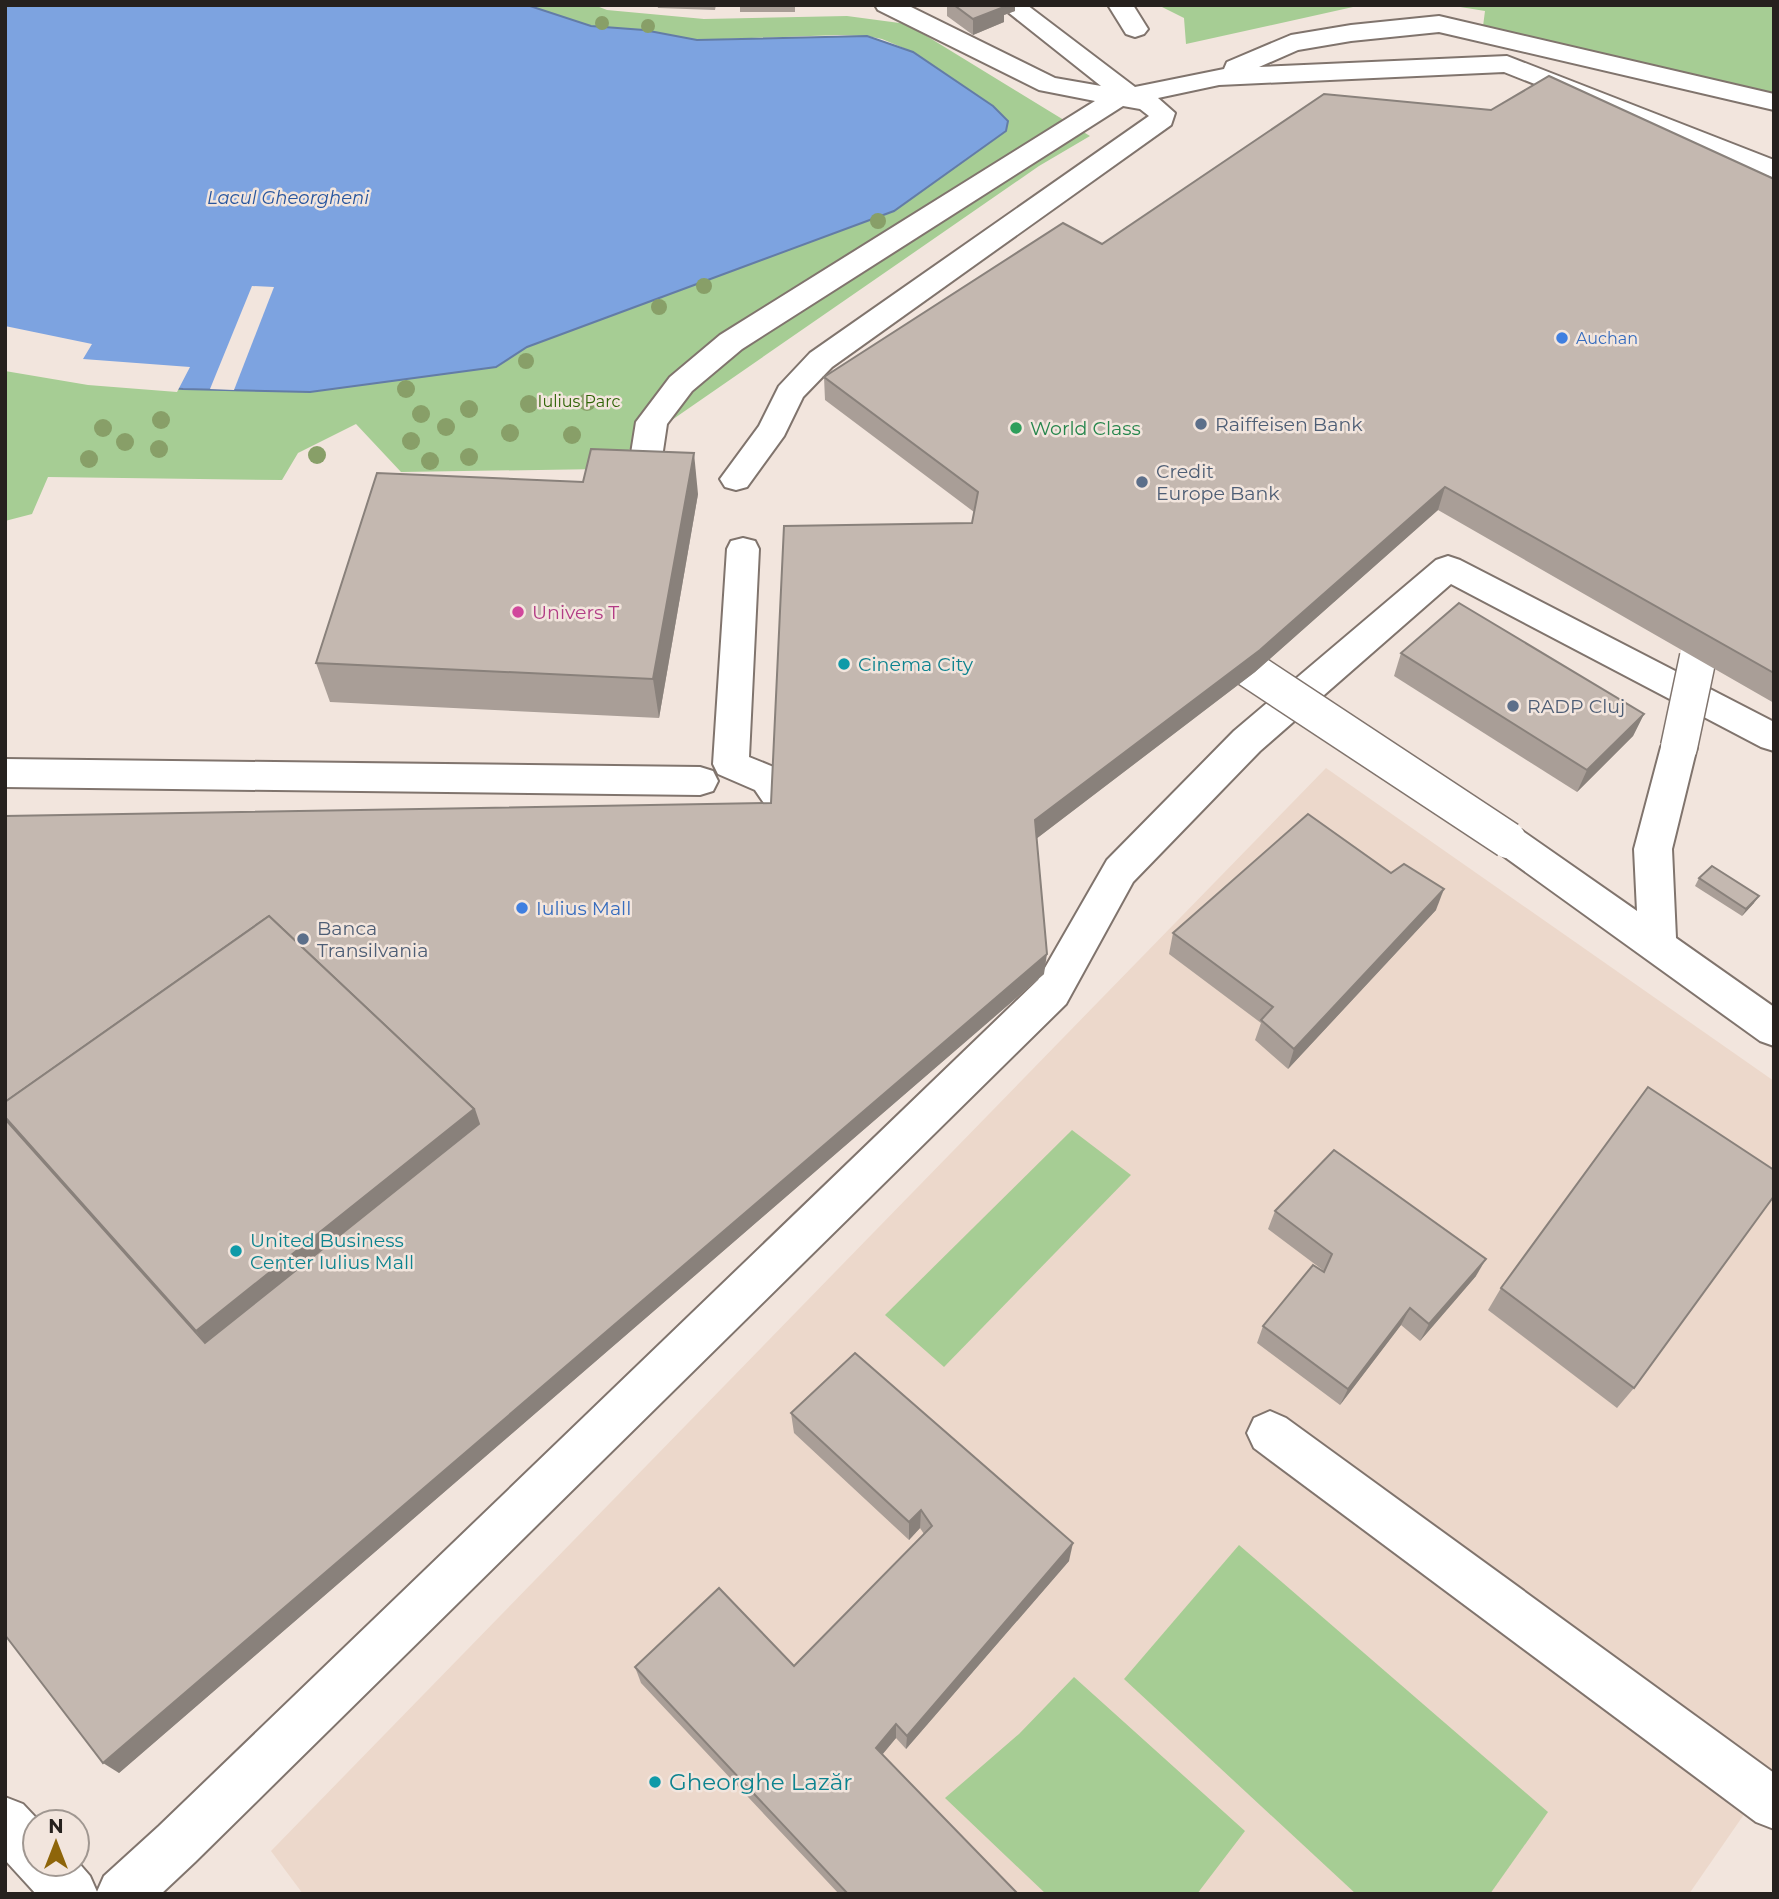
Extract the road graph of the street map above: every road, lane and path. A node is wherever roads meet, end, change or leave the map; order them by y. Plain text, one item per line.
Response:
1 (887, 5) edge
2 (1011, 5) edge
3 (1120, 5) edge
4 (1135, 29) dead end
5 (1219, 77) junction
6 (1123, 97) junction
7 (1334, 98) edge
8 (1774, 102) edge
9 (1774, 170) edge
10 (736, 479) dead end
11 (641, 491) edge
12 (743, 549) dead end
13 (1698, 657) edge
14 (1240, 663) edge
15 (1774, 738) edge
16 (5, 773) edge
17 (700, 781) dead end
18 (800, 827) edge
19 (1657, 945) junction
20 (1774, 1028) edge
21 (1270, 1433) dead end
22 (1774, 1804) edge
23 (5, 1822) edge
24 (21, 1840) edge
25 (57, 1878) edge
26 (72, 1894) edge
27 (122, 1894) edge

1 - 6 street
2 - 6 street
3 - 4 street
5 - 6 street
5 - 7 street
5 - 8 street
5 - 9 street
6 - 10 street
6 - 11 street
12 - 18 street
13 - 19 street, bridge
14 - 19 street, bridge
15 - 27 street
16 - 17 street
19 - 20 street
21 - 22 street
23 - 24 street
25 - 26 street

